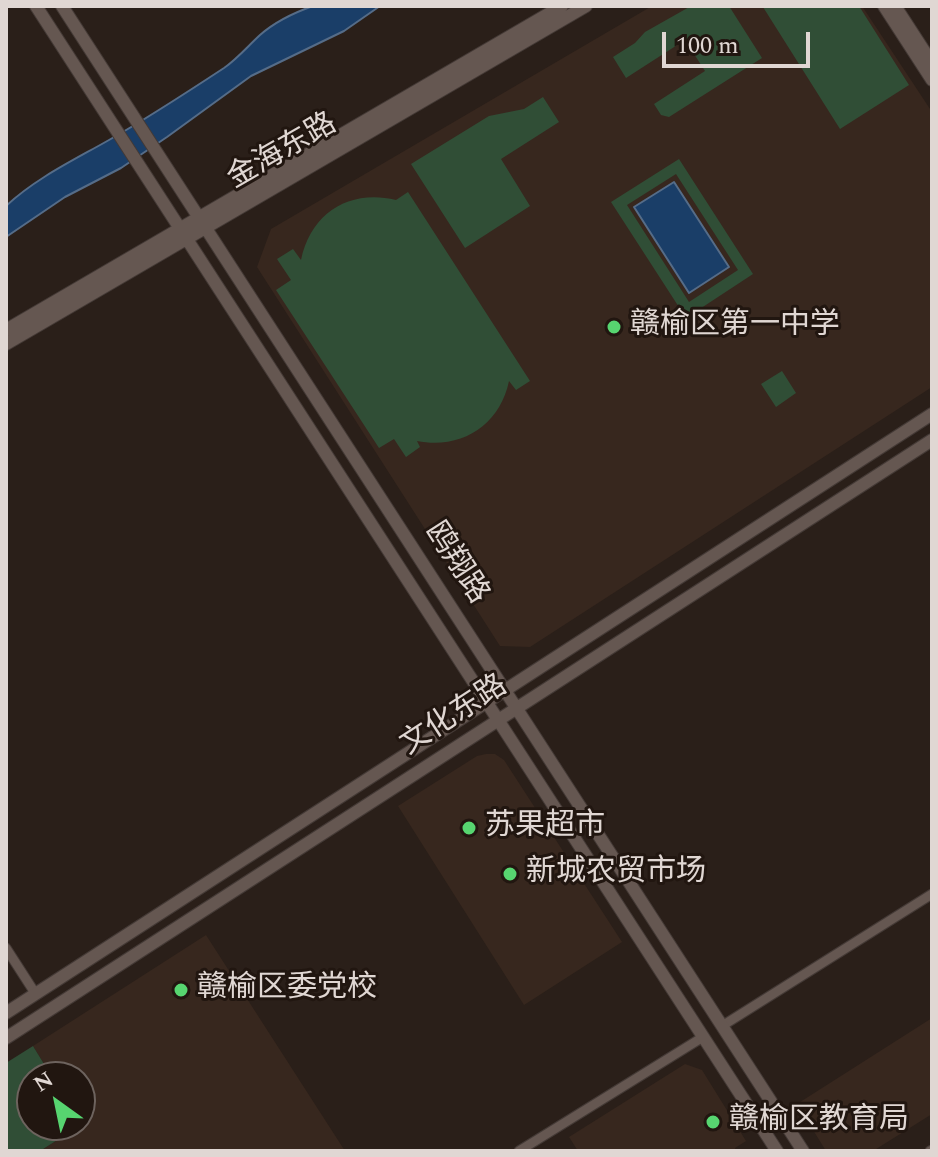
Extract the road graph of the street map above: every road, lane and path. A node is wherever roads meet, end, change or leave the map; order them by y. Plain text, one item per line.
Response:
1 (36, 6) edge
2 (62, 6) edge
3 (562, 6) edge
4 (586, 6) edge
5 (884, 6) edge
6 (895, 6) edge
7 (932, 63) edge
8 (932, 80) edge
9 (202, 222) junction
10 (183, 233) junction
11 (6, 330) edge
12 (6, 344) edge
13 (932, 414) edge
14 (932, 440) edge
15 (505, 690) junction
16 (486, 702) junction
17 (517, 708) junction
18 (498, 720) junction
19 (932, 894) edge
20 (6, 948) edge
21 (35, 993) junction
22 (6, 1013) edge
23 (722, 1026) junction
24 (703, 1037) junction
25 (6, 1038) edge
26 (519, 1151) edge
27 (777, 1151) edge
28 (803, 1151) edge

1 - 10 main road, 鸥翔路
2 - 9 main road, 鸥翔路
3 - 9 main road, 金海东路
4 - 9 main road, 金海东路
5 - 8 main road
6 - 7 main road
9 - 10 main road, 金海东路
9 - 15 main road, 鸥翔路
10 - 11 main road, 金海东路
10 - 12 main road, 金海东路
10 - 16 main road, 鸥翔路
13 - 15 main road, 文化东路
14 - 17 main road, 文化东路
15 - 16 main road, 文化东路
15 - 17 main road, 鸥翔路
16 - 18 main road, 鸥翔路
16 - 21 main road, 文化东路
17 - 18 main road, 文化东路
17 - 23 main road, 鸥翔路
18 - 24 main road, 鸥翔路
18 - 25 main road, 文化东路
19 - 23 street
20 - 21 street
21 - 22 main road, 文化东路
23 - 28 main road, 鸥翔路
24 - 26 street
24 - 27 main road, 鸥翔路

